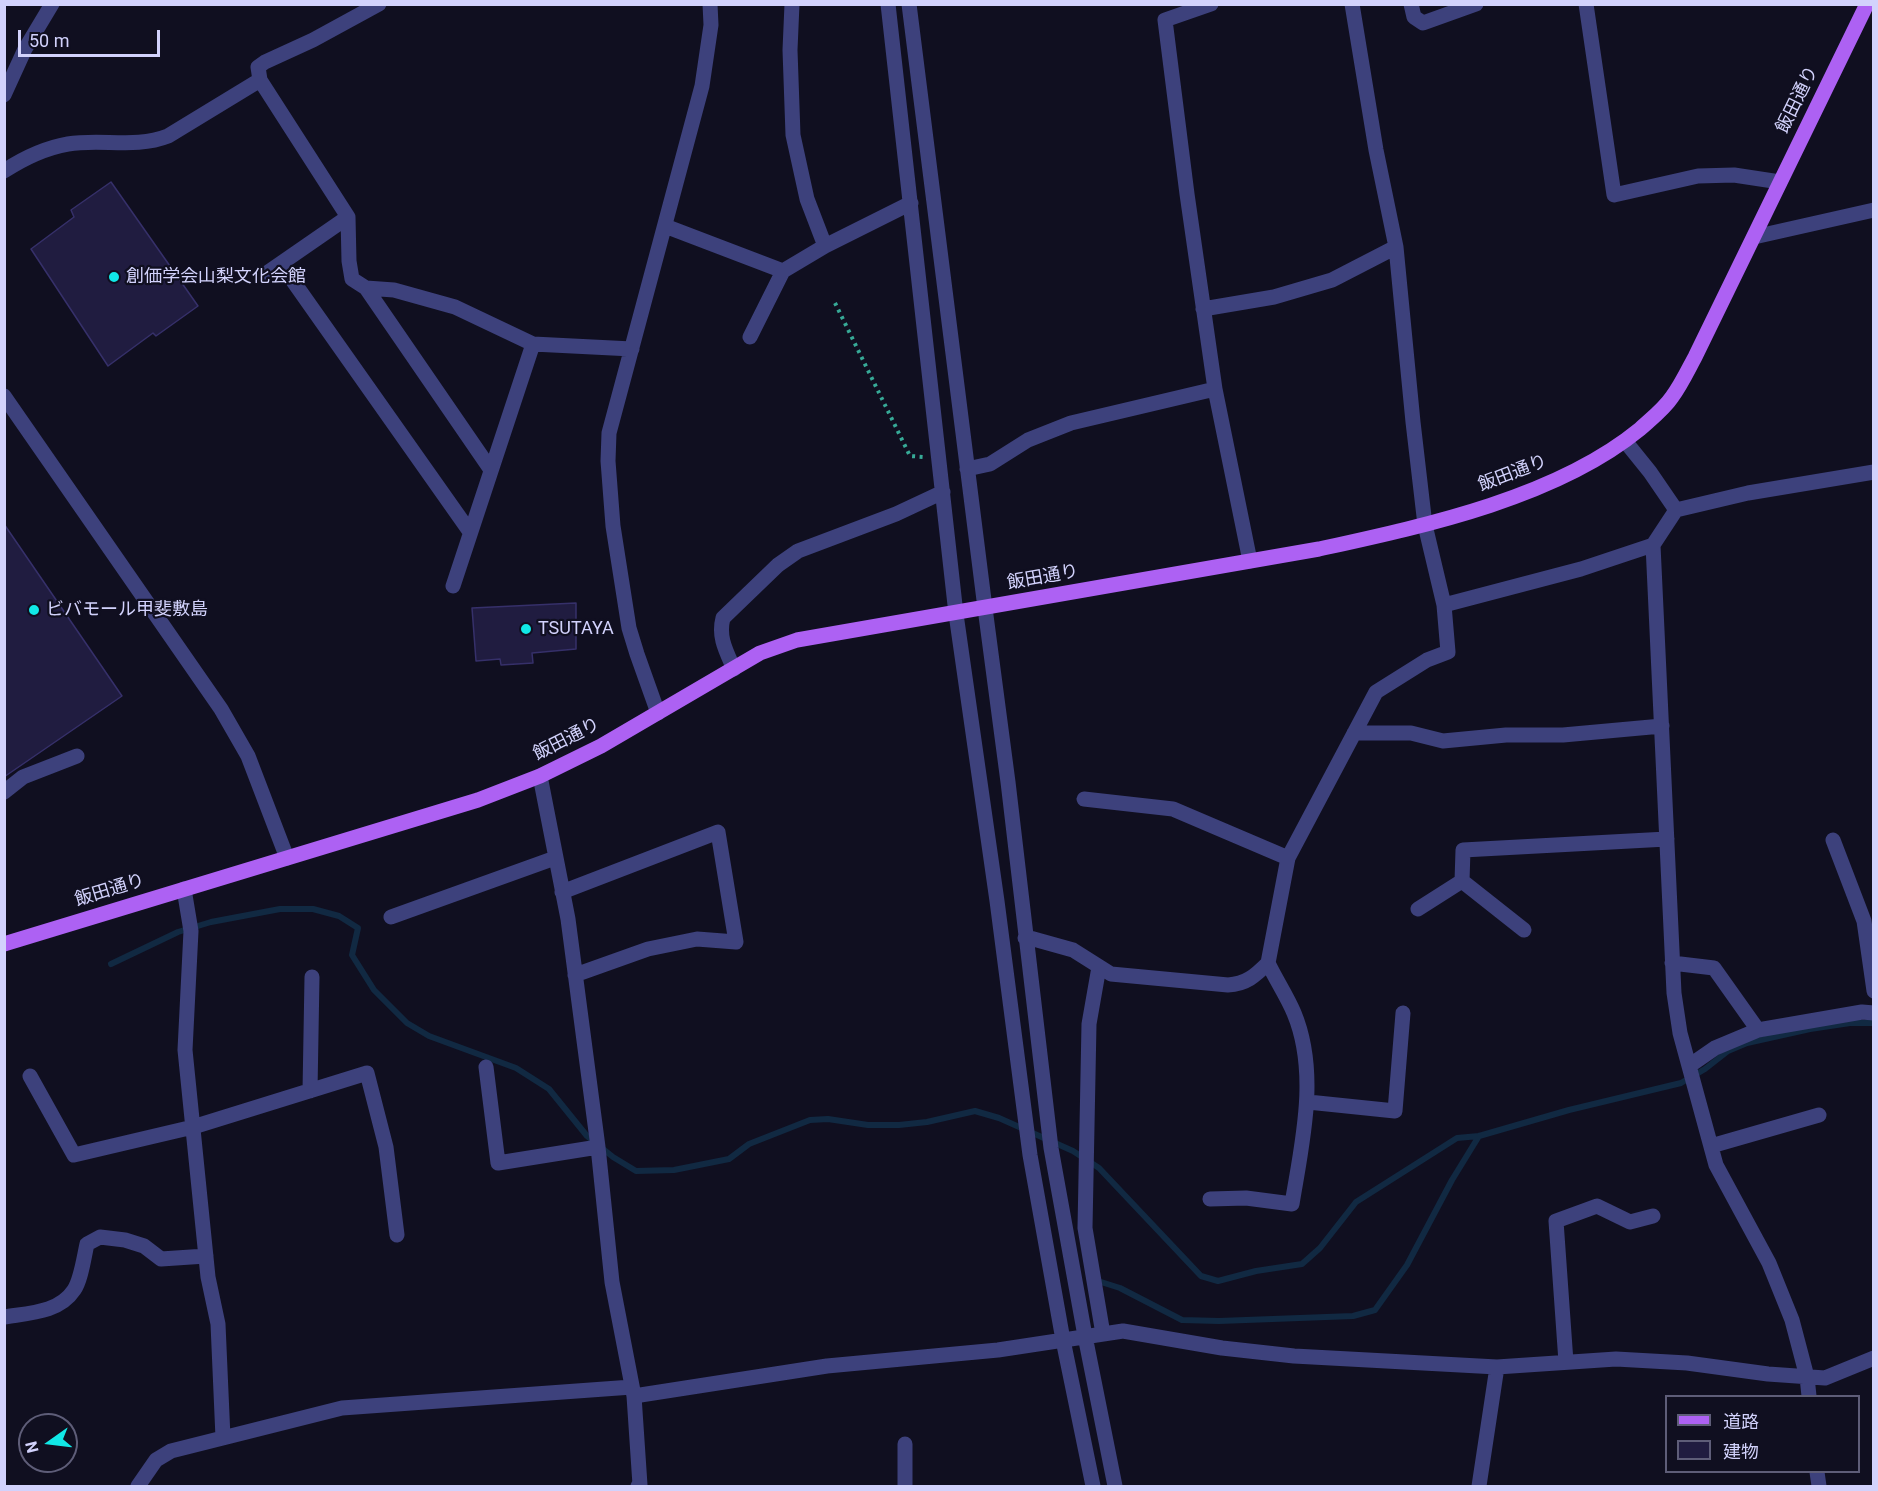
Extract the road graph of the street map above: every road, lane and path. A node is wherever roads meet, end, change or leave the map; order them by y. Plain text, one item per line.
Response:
1 (52, 4) edge
2 (379, 4) edge
3 (710, 4) edge
4 (792, 4) edge
5 (888, 4) edge
6 (909, 4) edge
7 (1211, 4) edge
8 (1352, 4) edge
9 (1411, 4) edge
10 (1476, 4) edge
11 (1586, 4) edge
12 (1867, 4) edge
13 (260, 80) junction
14 (4, 95) edge
15 (4, 171) edge
16 (1780, 182) junction
17 (911, 203) junction
18 (1874, 210) edge
19 (348, 217) junction
20 (664, 226) junction
21 (1754, 237) junction
22 (825, 246) junction
23 (1396, 247) junction
24 (280, 264) junction
25 (783, 271) junction
26 (267, 273) dead end
27 (366, 288) junction
28 (835, 303) dead end
29 (1203, 309) junction
30 (750, 337) dead end
31 (533, 344) junction
32 (632, 349) junction
33 (1215, 389) junction
34 (4, 396) edge
35 (1625, 441) junction
36 (940, 458) junction
37 (967, 469) junction
38 (491, 470) junction
39 (1874, 472) edge
40 (943, 492) junction
41 (1676, 510) junction
42 (1425, 525) junction
43 (470, 532) junction
44 (1653, 544) junction
45 (1250, 561) junction
46 (453, 586) dead end
47 (1444, 605) junction
48 (984, 608) junction
49 (956, 614) junction
50 (734, 669) junction
51 (658, 712) junction
52 (1662, 726) junction
53 (1354, 733) junction
54 (77, 756) dead end
55 (540, 776) junction
56 (4, 792) edge
57 (1084, 799) dead end
58 (1667, 839) junction
59 (1833, 840) dead end
60 (287, 858) junction
61 (555, 858) junction
62 (1288, 858) junction
63 (1462, 881) junction
64 (184, 889) junction
65 (562, 892) junction
66 (1418, 909) dead end
67 (391, 917) dead end
68 (1524, 930) dead end
69 (1025, 939) junction
70 (4, 944) edge
71 (1268, 963) junction
72 (1672, 963) junction
73 (1099, 967) junction
74 (575, 975) junction
75 (312, 977) dead end
76 (1874, 991) edge
77 (1403, 1013) dead end
78 (1874, 1013) edge
79 (1758, 1030) junction
80 (1689, 1066) junction
81 (486, 1067) dead end
82 (30, 1076) dead end
83 (310, 1091) junction
84 (1308, 1102) junction
85 (1819, 1115) dead end
86 (193, 1127) junction
87 (1711, 1146) junction
88 (598, 1147) junction
89 (1210, 1199) dead end
90 (1653, 1216) dead end
91 (397, 1235) dead end
92 (206, 1256) junction
93 (4, 1317) edge
94 (1103, 1334) junction
95 (1084, 1336) junction
96 (1063, 1340) junction
97 (1874, 1358) edge
98 (1566, 1362) junction
99 (1497, 1367) junction
100 (1807, 1377) junction
101 (633, 1392) junction
102 (1809, 1395) edge
103 (223, 1438) junction
104 (905, 1444) dead end
105 (138, 1486) edge
106 (638, 1486) edge
107 (905, 1486) edge
108 (1093, 1486) edge
109 (1115, 1486) edge
110 (1479, 1486) edge

1 - 14 street
2 - 13 street
3 - 20 street
4 - 22 street
5 - 17 street
6 - 37 street
7 - 29 street
8 - 23 street
9 - 10 street
11 - 16 street
12 - 16 main road, 飯田通り
13 - 15 street
13 - 19 street
16 - 21 main road, 飯田通り
17 - 22 street
17 - 36 street
18 - 21 street
19 - 24 street
19 - 27 street
20 - 25 street
20 - 32 street
21 - 35 main road, 飯田通り
22 - 25 street
23 - 29 street
23 - 42 street
24 - 26 street
24 - 43 street
25 - 30 street
27 - 31 street
27 - 38 street
28 - 36 path
29 - 33 street
31 - 32 street
31 - 38 street
32 - 51 street
33 - 37 street
33 - 45 street
34 - 60 street
35 - 41 street
35 - 42 main road, 飯田通り
36 - 40 street
37 - 48 street
38 - 43 street
39 - 41 street
40 - 49 street
40 - 50 street
41 - 44 street
42 - 45 main road, 飯田通り
42 - 47 street
43 - 46 street
44 - 47 street
44 - 52 street
45 - 48 main road, 飯田通り
47 - 53 street
48 - 49 main road, 飯田通り
48 - 69 street
49 - 50 main road, 飯田通り
49 - 96 street
50 - 51 main road, 飯田通り
51 - 55 main road, 飯田通り
52 - 53 street
52 - 58 street
53 - 62 street
54 - 56 street
55 - 60 main road, 飯田通り
55 - 61 street
57 - 62 street
58 - 63 street
58 - 72 street
59 - 76 street
60 - 64 main road, 飯田通り
61 - 65 street
61 - 67 street
62 - 71 street
63 - 66 street
63 - 68 street
64 - 70 main road, 飯田通り
64 - 86 street
65 - 74 street
65 - 74 street
69 - 73 street
69 - 95 street
71 - 73 street
71 - 84 street
72 - 79 street
72 - 80 street
73 - 94 street
74 - 88 street
75 - 83 street
77 - 84 street
78 - 79 street
79 - 80 street
80 - 87 street
81 - 88 street
82 - 86 street
83 - 86 street
83 - 91 street
84 - 89 street
85 - 87 street
86 - 92 street
87 - 100 street
88 - 101 street
90 - 98 street
92 - 93 street
92 - 103 street
94 - 95 street
94 - 99 street
95 - 96 street
95 - 109 street
96 - 101 street
96 - 108 street
97 - 100 street
98 - 99 street
98 - 100 street
99 - 110 street
100 - 102 street
101 - 103 street
101 - 106 street
103 - 105 street
104 - 107 street

